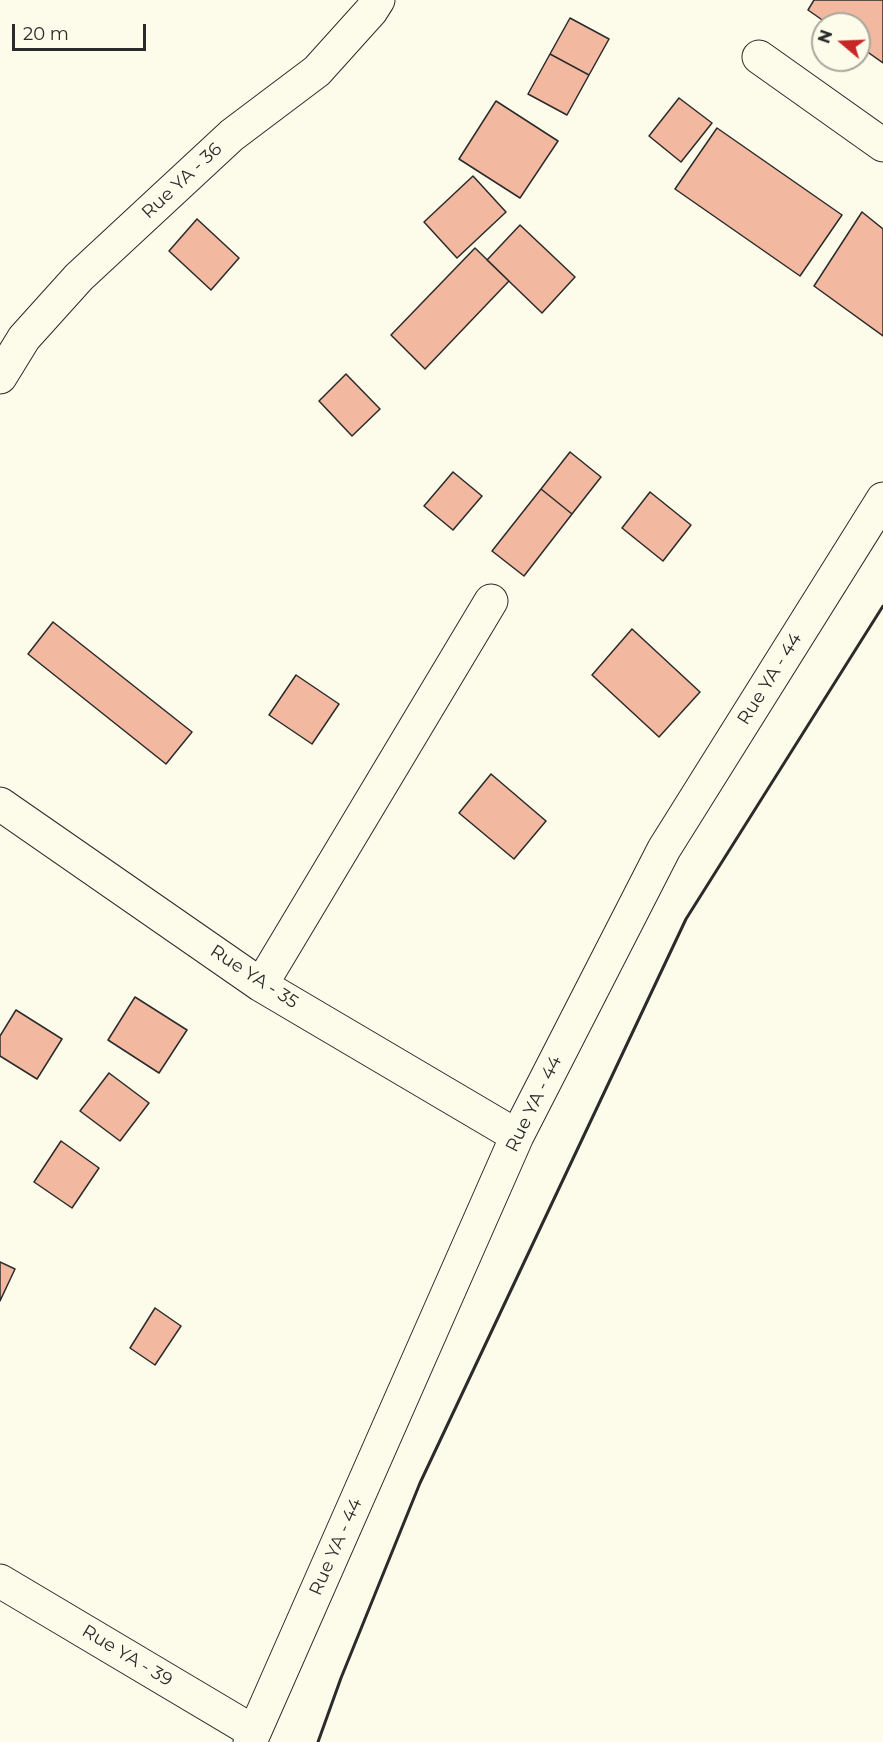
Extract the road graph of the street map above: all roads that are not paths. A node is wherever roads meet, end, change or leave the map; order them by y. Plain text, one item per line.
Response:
1 (378, 0) edge
2 (759, 57) dead end
3 (883, 145) edge
4 (12, 333) edge
5 (0, 377) edge
6 (883, 499) edge
7 (491, 601) dead end
8 (0, 804) edge
9 (261, 984) junction
10 (517, 1136) junction
11 (0, 1581) edge
12 (252, 1737) edge

1 - 4 street, Rue YA - 36
2 - 3 street
4 - 5 street, Rue YA - 36
6 - 10 street, Rue YA - 44
7 - 9 street
8 - 9 street, Rue YA - 35
9 - 10 street, Rue YA - 35
10 - 12 street, Rue YA - 44
11 - 12 street, Rue YA - 39

